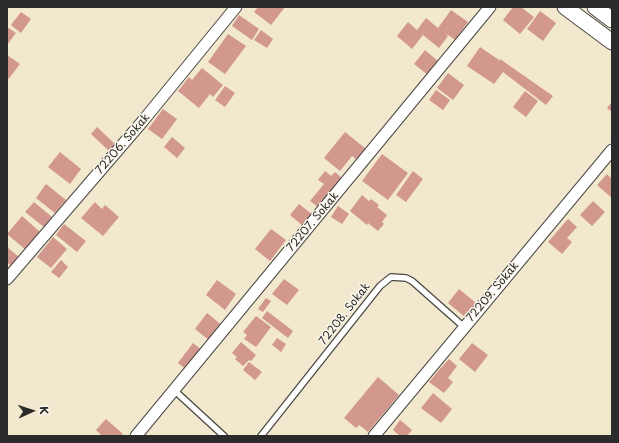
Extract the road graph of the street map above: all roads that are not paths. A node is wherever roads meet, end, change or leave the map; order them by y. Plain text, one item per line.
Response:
1 (236, 7) edge
2 (490, 7) edge
3 (565, 7) edge
4 (595, 7) edge
5 (612, 20) edge
6 (612, 42) edge
7 (612, 150) edge
8 (7, 279) edge
9 (464, 326) junction
10 (174, 390) junction
11 (136, 436) edge
12 (224, 436) edge
13 (261, 436) edge
14 (374, 436) edge

1 - 8 street, 72206. Sokak
2 - 10 street, 72207. Sokak
3 - 6 street
4 - 5 street
7 - 9 street, 72209. Sokak
9 - 13 lane, 72208. Sokak
9 - 14 street, 72209. Sokak
10 - 11 street, 72207. Sokak
10 - 12 lane

